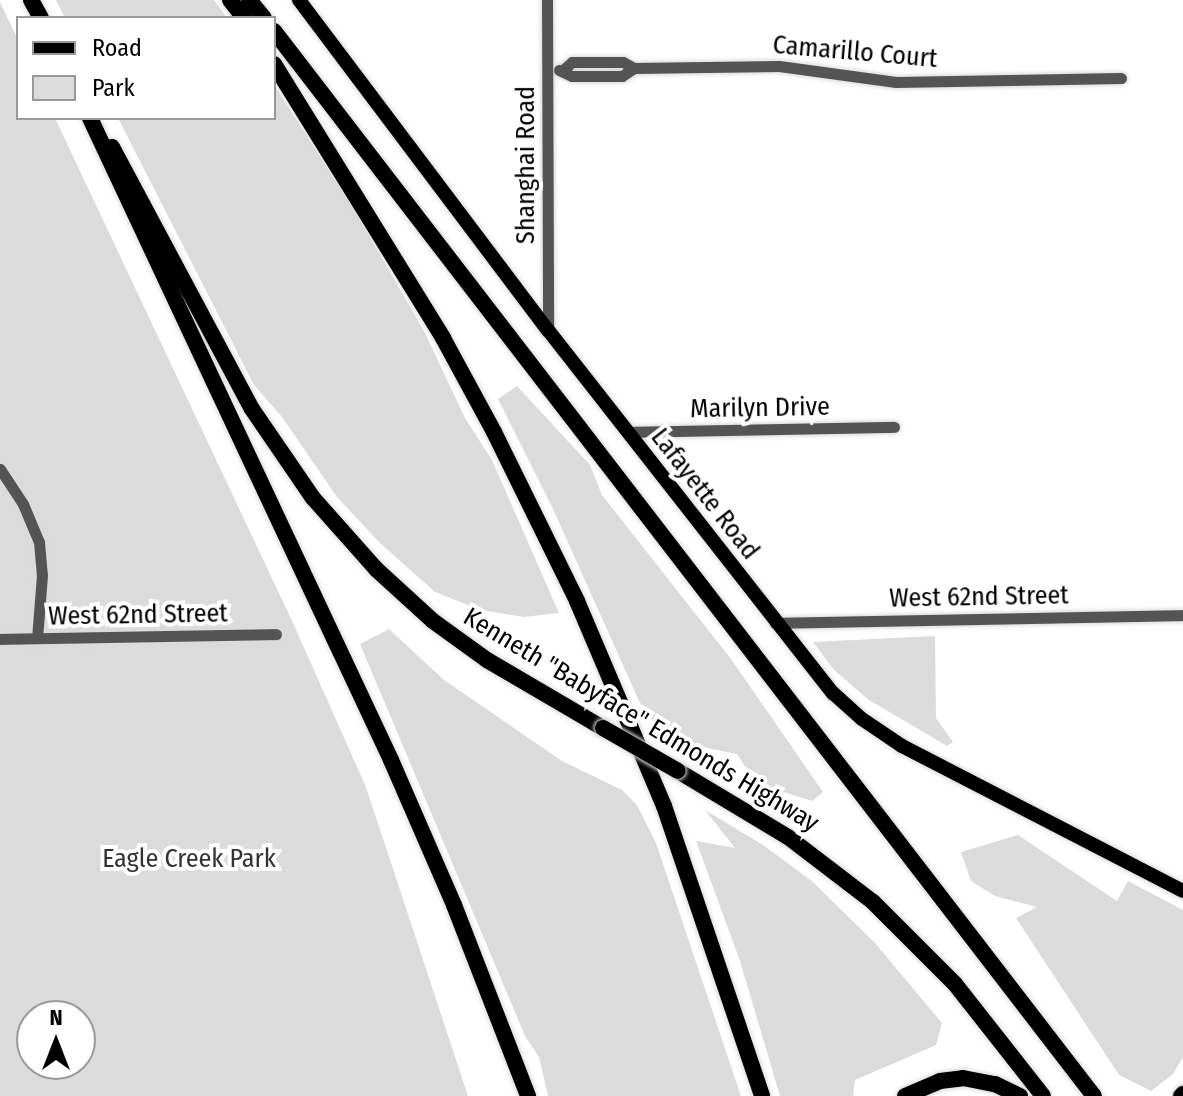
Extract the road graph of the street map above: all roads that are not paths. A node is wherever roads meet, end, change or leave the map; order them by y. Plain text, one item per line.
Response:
1 (230, 0) edge
2 (249, 0) edge
3 (299, 0) edge
4 (547, 0) edge
5 (242, 16) edge
6 (262, 16) edge
7 (276, 34) edge
8 (276, 67) edge
9 (547, 70) junction
10 (1121, 78) dead end
11 (93, 120) edge
12 (93, 120) edge
13 (548, 330) junction
14 (894, 427) dead end
15 (628, 432) junction
16 (0, 469) edge
17 (1183, 615) edge
18 (775, 623) junction
19 (276, 634) dead end
20 (37, 638) junction
21 (0, 639) edge
22 (1183, 891) edge
23 (528, 1096) edge
24 (762, 1096) edge
25 (905, 1096) edge
26 (1020, 1096) edge
27 (1043, 1096) edge
28 (1094, 1096) edge

1 - 5 highway
2 - 6 highway
3 - 13 main road, Lafayette Road
4 - 9 street, Shanghai Road
7 - 28 highway
8 - 24 highway
9 - 10 street, Camarillo Court
9 - 13 street, Shanghai Road
11 - 27 highway, Kenneth "Babyface" Edmonds Highway, bridge
12 - 23 highway
13 - 15 main road, Lafayette Road
14 - 15 street, Marilyn Drive
15 - 18 main road, Lafayette Road
16 - 20 street
17 - 18 street, West 62nd Street
18 - 22 main road, Lafayette Road
19 - 20 street, West 62nd Street
20 - 21 street, West 62nd Street
25 - 26 highway

